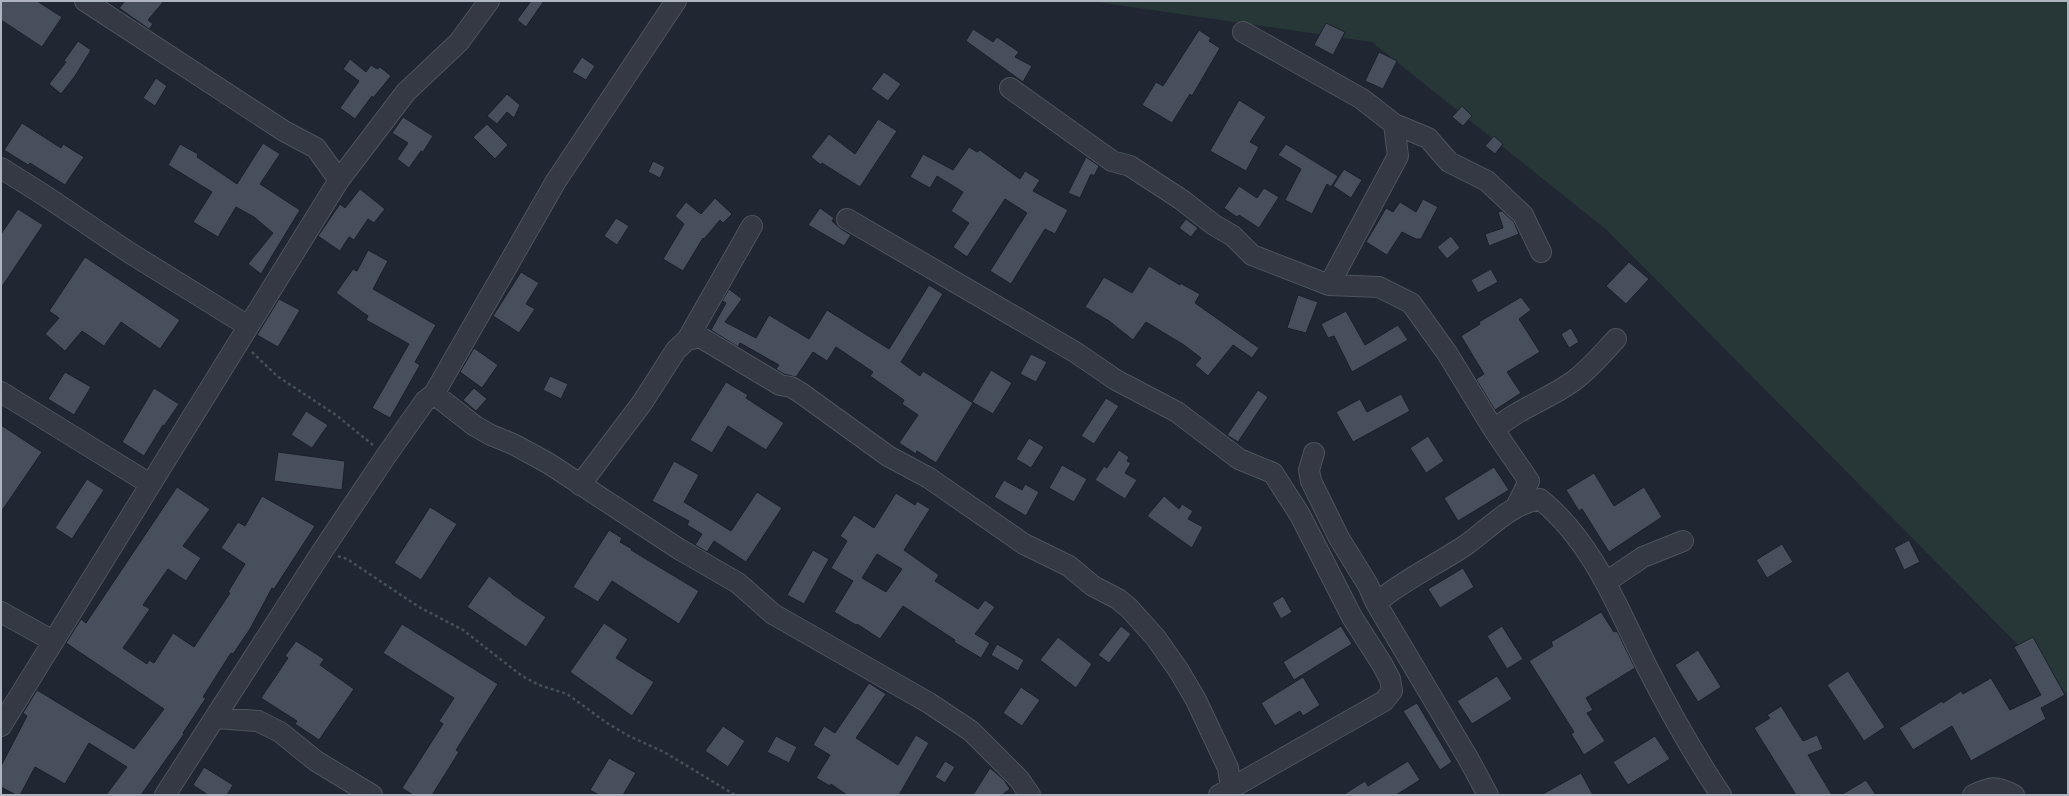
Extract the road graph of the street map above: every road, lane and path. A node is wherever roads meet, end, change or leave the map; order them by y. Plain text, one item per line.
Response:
1 (85, 1) edge
2 (489, 1) edge
3 (676, 1) edge
4 (1243, 32) dead end
5 (1010, 88) dead end
6 (1394, 124) junction
7 (1428, 138) junction
8 (1398, 156) junction
9 (1, 168) edge
10 (339, 180) junction
11 (847, 219) dead end
12 (752, 226) dead end
13 (1541, 252) dead end
14 (1329, 285) junction
15 (243, 334) junction
16 (1616, 339) dead end
17 (687, 340) junction
18 (1, 392) edge
19 (434, 394) junction
20 (1494, 430) junction
21 (1314, 453) dead end
22 (386, 456) junction
23 (1529, 481) junction
24 (150, 484) junction
25 (580, 485) junction
26 (1540, 499) junction
27 (1517, 505) junction
28 (1683, 541) dead end
29 (323, 550) junction
30 (1606, 582) junction
31 (1376, 603) junction
32 (1, 612) edge
33 (53, 642) junction
34 (216, 718) junction
35 (1, 726) edge
36 (1225, 791) edge
37 (165, 795) edge
38 (372, 795) edge
39 (735, 795) edge
40 (1030, 795) edge
41 (1488, 795) edge
42 (1721, 795) edge
43 (1973, 795) edge
44 (2014, 795) edge

1 - 10 street
2 - 10 street
3 - 19 street
4 - 6 street
5 - 14 street
6 - 7 street
6 - 8 street
7 - 8 street
7 - 13 street
8 - 14 street
9 - 15 street
10 - 15 street
11 - 36 street
12 - 17 street
14 - 20 street
15 - 22 path
15 - 24 street
16 - 20 street
17 - 25 street
17 - 36 street
18 - 24 street
19 - 22 street
19 - 25 street
20 - 23 street
21 - 31 street
22 - 29 street
23 - 26 street
23 - 27 street
24 - 33 street
25 - 40 street
26 - 27 street
26 - 30 street
27 - 31 street
28 - 30 street
29 - 34 street
29 - 39 path
30 - 42 street
31 - 41 street
32 - 33 street
33 - 35 street
34 - 37 street
34 - 38 street
43 - 44 street

